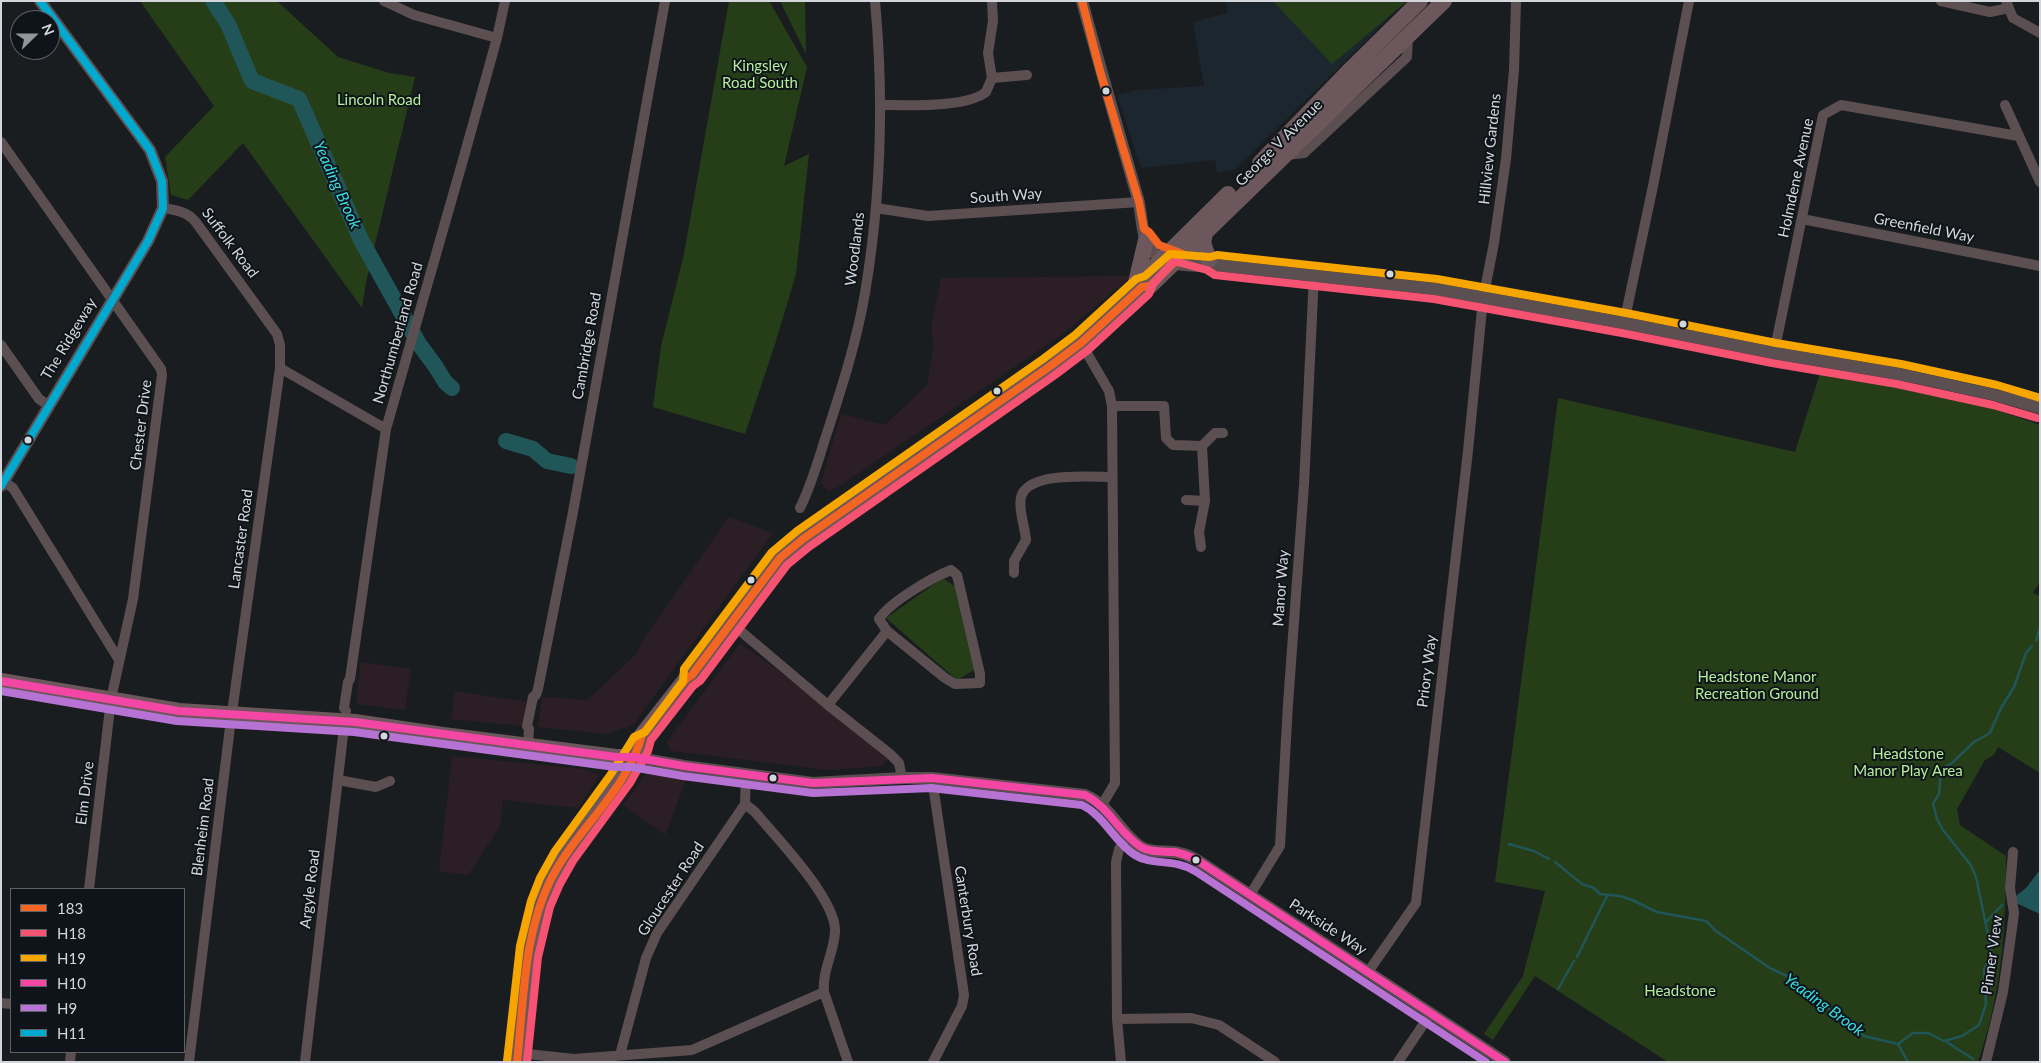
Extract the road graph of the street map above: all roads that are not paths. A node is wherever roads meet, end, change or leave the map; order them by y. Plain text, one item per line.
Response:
1 (40, 1) edge
2 (505, 1) edge
3 (665, 1) edge
4 (876, 1) edge
5 (992, 1) edge
6 (1082, 1) edge
7 (1420, 1) edge
8 (1444, 1) edge
9 (1516, 1) edge
10 (1689, 1) edge
11 (1941, 1) edge
12 (389, 3) edge
13 (2007, 5) edge
14 (2040, 33) edge
15 (1408, 36) junction
16 (497, 38) junction
17 (1348, 72) junction
18 (1027, 75) dead end
19 (992, 78) junction
20 (1364, 78) junction
21 (881, 105) junction
22 (2005, 105) dead end
23 (2018, 136) junction
24 (1, 142) edge
25 (1284, 155) junction
26 (2040, 182) edge
27 (1138, 202) junction
28 (163, 208) junction
29 (876, 208) junction
30 (1802, 219) junction
31 (1205, 234) junction
32 (1145, 235) junction
33 (1173, 257) junction
34 (1213, 262) junction
35 (2040, 266) edge
36 (1314, 275) junction
37 (1137, 291) junction
38 (1483, 299) junction
39 (112, 300) junction
40 (1624, 323) junction
41 (1081, 343) junction
42 (1, 344) edge
43 (1774, 354) junction
44 (280, 368) junction
45 (48, 405) junction
46 (1112, 406) junction
47 (2040, 408) edge
48 (386, 429) junction
49 (1223, 433) dead end
50 (1202, 446) junction
51 (1112, 477) junction
52 (3, 484) edge
53 (1186, 500) dead end
54 (1205, 501) junction
55 (800, 508) dead end
56 (1201, 547) dead end
57 (1014, 573) dead end
58 (731, 623) junction
59 (887, 631) junction
60 (119, 660) junction
61 (1, 681) edge
62 (111, 699) junction
63 (828, 706) junction
64 (232, 714) junction
65 (345, 716) junction
66 (529, 737) junction
67 (638, 750) junction
68 (746, 774) junction
69 (902, 778) junction
70 (932, 778) junction
71 (338, 780) junction
72 (390, 782) dead end
73 (745, 804) junction
74 (1102, 805) junction
75 (1127, 836) junction
76 (2013, 852) dead end
77 (89, 888) edge
78 (1250, 895) junction
79 (1368, 972) junction
80 (824, 992) junction
81 (1431, 1013) junction
82 (1117, 1019) junction
83 (620, 1055) junction
84 (517, 1057) edge
85 (189, 1062) edge
86 (305, 1062) edge
87 (848, 1062) edge
88 (933, 1062) edge
89 (1121, 1062) edge
90 (1275, 1062) edge
91 (1398, 1062) edge
92 (1505, 1062) edge
93 (1986, 1062) edge

1 - 28 street
2 - 16 street, Northumberland Road
3 - 66 street, Cambridge Road
4 - 21 street, Woodlands
5 - 19 street
6 - 27 street
7 - 17 main road, George V Avenue
8 - 15 main road, George V Avenue
9 - 38 street, Hillview Gardens
10 - 40 street
11 - 13 street
12 - 16 street
13 - 14 street
15 - 20 main road, George V Avenue
15 - 25 street, George V Avenue
16 - 48 street, Northumberland Road
17 - 20 main road
17 - 33 main road, George V Avenue
18 - 19 street
19 - 21 street
20 - 25 main road, George V Avenue
21 - 29 street, Woodlands
22 - 23 street
23 - 26 street
23 - 30 street, Holmdene Avenue
24 - 39 street, Chester Drive
25 - 31 main road, George V Avenue
27 - 29 street, South Way
27 - 32 street
28 - 39 street, The Ridgeway
28 - 44 street, Suffolk Road
29 - 55 street, Woodlands
30 - 35 street, Greenfield Way
30 - 43 street, Holmdene Avenue
31 - 33 main road, George V Avenue
31 - 34 main road
32 - 33 street
32 - 37 main road
33 - 34 street
33 - 37 main road
34 - 36 street
36 - 38 street
36 - 78 street, Manor Way
37 - 41 main road
38 - 40 street
38 - 79 street, Priory Way
39 - 45 street, The Ridgeway
39 - 60 street, Chester Drive
40 - 43 street
41 - 46 street
41 - 58 main road
42 - 45 street
43 - 47 street
44 - 48 street
44 - 64 street, Lancaster Road
45 - 52 street, The Ridgeway
46 - 50 street
46 - 51 street
48 - 65 street, Northumberland Road
49 - 50 street
50 - 54 street
51 - 57 street
51 - 74 street
52 - 60 street
53 - 54 street
54 - 56 street
58 - 63 street
58 - 67 main road
59 - 59 street
59 - 63 street
60 - 62 street, Chester Drive
61 - 62 main road
62 - 64 main road
62 - 77 street, Elm Drive
63 - 69 street
64 - 65 main road
64 - 85 street, Blenheim Road
65 - 66 main road
65 - 71 street, Argyle Road
66 - 67 main road
67 - 68 street
67 - 84 main road
68 - 69 street
68 - 73 street
69 - 70 street
70 - 74 street
70 - 88 street, Canterbury Road
71 - 72 street
71 - 86 street, Argyle Road
73 - 80 street
73 - 83 street, Gloucester Road
74 - 75 street, Parkside Way
75 - 78 street, Parkside Way
75 - 82 street
76 - 93 street, Pinner View
78 - 79 street, Parkside Way
79 - 81 street, Parkside Way
80 - 83 street
80 - 87 street
81 - 91 street
81 - 92 street, Parkside Way
82 - 89 street
82 - 90 street
83 - 84 street

